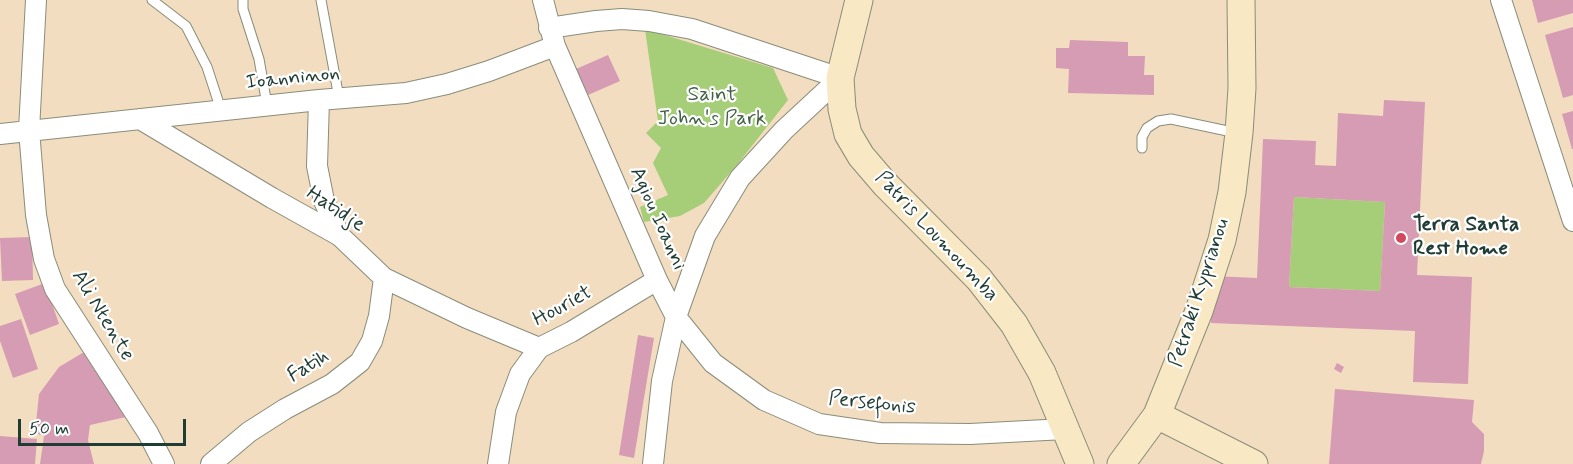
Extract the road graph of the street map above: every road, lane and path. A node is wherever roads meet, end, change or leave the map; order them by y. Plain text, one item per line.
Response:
1 (36, 0) edge
2 (152, 0) edge
3 (243, 0) edge
4 (321, 0) edge
5 (543, 0) edge
6 (859, 0) edge
7 (1241, 0) edge
8 (1501, 0) edge
9 (552, 37) junction
10 (840, 78) junction
11 (339, 98) junction
12 (319, 100) junction
13 (267, 105) junction
14 (221, 110) junction
15 (140, 119) junction
16 (29, 130) junction
17 (1239, 133) junction
18 (0, 134) edge
19 (1142, 148) dead end
20 (1572, 210) edge
21 (340, 236) junction
22 (384, 278) junction
23 (657, 279) junction
24 (676, 317) junction
25 (539, 348) junction
26 (1157, 415) junction
27 (1065, 429) junction
28 (164, 464) edge
29 (211, 464) edge
30 (498, 464) edge
31 (653, 464) edge
32 (1080, 464) edge
33 (1121, 464) edge
34 (1254, 464) edge

1 - 16 street, Ali Ntente
2 - 14 lane
3 - 13 lane
4 - 11 lane
5 - 9 street, Agiou Ioanni
6 - 10 street, Patris Loumoumba
7 - 17 street, Petraki Kyprianou
8 - 20 street
9 - 10 street, Ioanninon
9 - 11 street, Ioanninon
9 - 23 street, Agiou Ioanni
10 - 24 street
10 - 27 street, Patris Loumoumba
11 - 12 street, Ioanninon
12 - 13 street, Ioanninon
12 - 21 street
13 - 14 street, Ioanninon
14 - 15 street, Ioanninon
15 - 16 street, Ioanninon
15 - 21 street, Hatidje
16 - 18 street, Ioanninon
16 - 28 street, Ali Ntente
17 - 19 lane
17 - 26 street, Petraki Kyprianou
21 - 22 street, Hatidje
22 - 25 street, Hatidje
22 - 29 street, Fatih
23 - 24 street, Agiou Ioanni
23 - 25 street, Houriet
24 - 27 street, Persefonis
24 - 31 street
25 - 30 street, Houriet
26 - 33 street, Petraki Kyprianou
26 - 34 street
27 - 32 street, Patris Loumoumba

